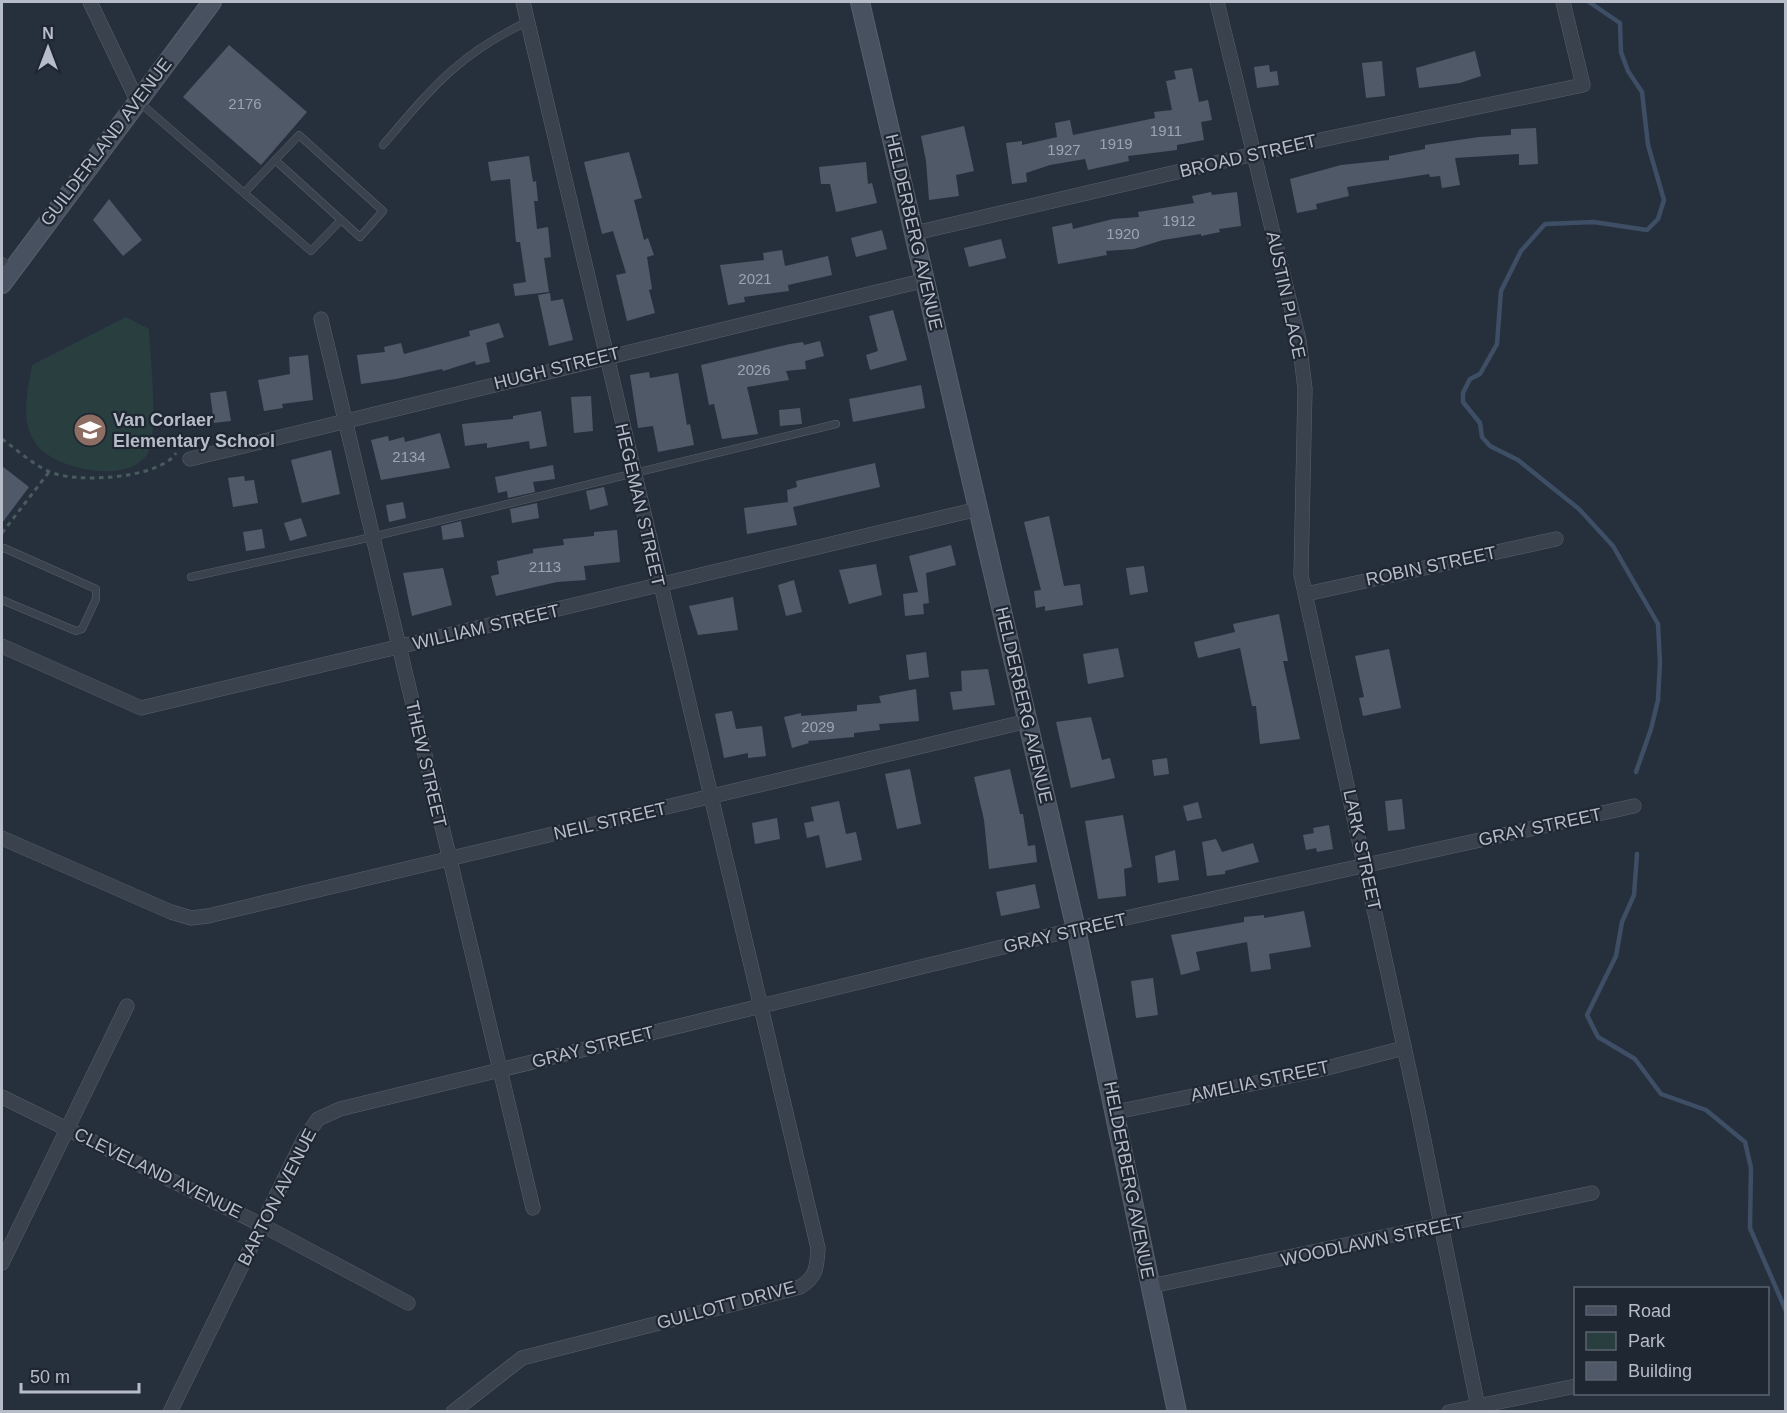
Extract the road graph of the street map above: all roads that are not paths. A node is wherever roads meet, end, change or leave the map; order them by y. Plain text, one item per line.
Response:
1 (90, 2) edge
2 (212, 2) edge
3 (523, 2) edge
4 (860, 2) edge
5 (1217, 2) edge
6 (1563, 2) edge
7 (527, 22) junction
8 (137, 100) junction
9 (382, 145) dead end
10 (1254, 154) junction
11 (275, 160) junction
12 (244, 193) junction
13 (340, 220) junction
14 (915, 233) junction
15 (7, 265) edge
16 (926, 280) junction
17 (2, 284) edge
18 (321, 319) dead end
19 (605, 357) junction
20 (345, 421) junction
21 (836, 424) dead end
22 (190, 459) dead end
23 (632, 472) junction
24 (978, 509) junction
25 (372, 537) junction
26 (1556, 539) dead end
27 (2, 549) edge
28 (191, 577) dead end
29 (659, 586) junction
30 (1306, 594) junction
31 (2, 600) edge
32 (2, 646) edge
33 (398, 648) junction
34 (1028, 721) junction
35 (710, 797) junction
36 (1634, 806) dead end
37 (2, 838) edge
38 (449, 860) junction
39 (1365, 865) junction
40 (1077, 929) junction
41 (127, 1006) dead end
42 (760, 1007) junction
43 (1404, 1048) junction
44 (499, 1070) junction
45 (2, 1097) edge
46 (1116, 1112) junction
47 (68, 1128) junction
48 (1592, 1193) dead end
49 (533, 1208) dead end
50 (262, 1224) junction
51 (1442, 1227) junction
52 (2, 1263) edge
53 (1151, 1286) junction
54 (408, 1303) dead end
55 (1574, 1386) edge
56 (1478, 1409) edge
57 (170, 1412) edge
58 (453, 1412) edge
59 (1177, 1412) edge
60 (1449, 1412) edge

1 - 8 street
2 - 8 street, GUILDERLAND AVENUE
3 - 7 street, HEGEMAN STREET
4 - 14 street, HELDERBERG AVENUE
5 - 10 street, AUSTIN PLACE
6 - 10 street, BROAD STREET
7 - 9 lane
7 - 19 street, HEGEMAN STREET
8 - 12 lane
8 - 15 street, GUILDERLAND AVENUE
10 - 14 street, BROAD STREET
10 - 30 street, AUSTIN PLACE
11 - 12 lane
11 - 13 lane
11 - 13 lane
12 - 13 lane
14 - 16 street, HELDERBERG AVENUE
15 - 17 street, GUILDERLAND AVENUE
16 - 19 street, HUGH STREET
16 - 24 street, HELDERBERG AVENUE
18 - 20 street, THEW STREET
19 - 20 street, HUGH STREET
19 - 23 street, HEGEMAN STREET
20 - 22 street, HUGH STREET
20 - 25 street, THEW STREET
21 - 23 lane
23 - 25 lane
23 - 29 street, HEGEMAN STREET
24 - 29 street, WILLIAM STREET
24 - 34 street, HELDERBERG AVENUE
25 - 28 lane
25 - 33 street, THEW STREET
26 - 30 street, ROBIN STREET
27 - 31 lane
29 - 33 street, WILLIAM STREET
29 - 35 street, HEGEMAN STREET
30 - 39 street, LARK STREET
32 - 33 street, WILLIAM STREET
33 - 38 street, THEW STREET
34 - 35 street, NEIL STREET
34 - 40 street, HELDERBERG AVENUE
35 - 38 street, NEIL STREET
35 - 42 street, HEGEMAN STREET
36 - 39 street, GRAY STREET
37 - 38 street, NEIL STREET
38 - 44 street, THEW STREET
39 - 40 street, GRAY STREET
39 - 43 street, LARK STREET
40 - 42 street, GRAY STREET
40 - 46 street, HELDERBERG AVENUE
41 - 47 street
42 - 44 street, GRAY STREET
42 - 58 street, GULLOTT DRIVE
43 - 46 street, AMELIA STREET
43 - 51 street, LARK STREET
44 - 49 street, THEW STREET
44 - 50 street, BARTON AVENUE
45 - 47 street, CLEVELAND AVENUE
46 - 53 street, HELDERBERG AVENUE
47 - 50 street, CLEVELAND AVENUE
47 - 52 street
48 - 51 street, WOODLAWN STREET
50 - 54 street, CLEVELAND AVENUE
50 - 57 street, BARTON AVENUE
51 - 53 street, WOODLAWN STREET
51 - 56 street, LARK STREET
53 - 59 street, HELDERBERG AVENUE
55 - 56 street
56 - 60 street

